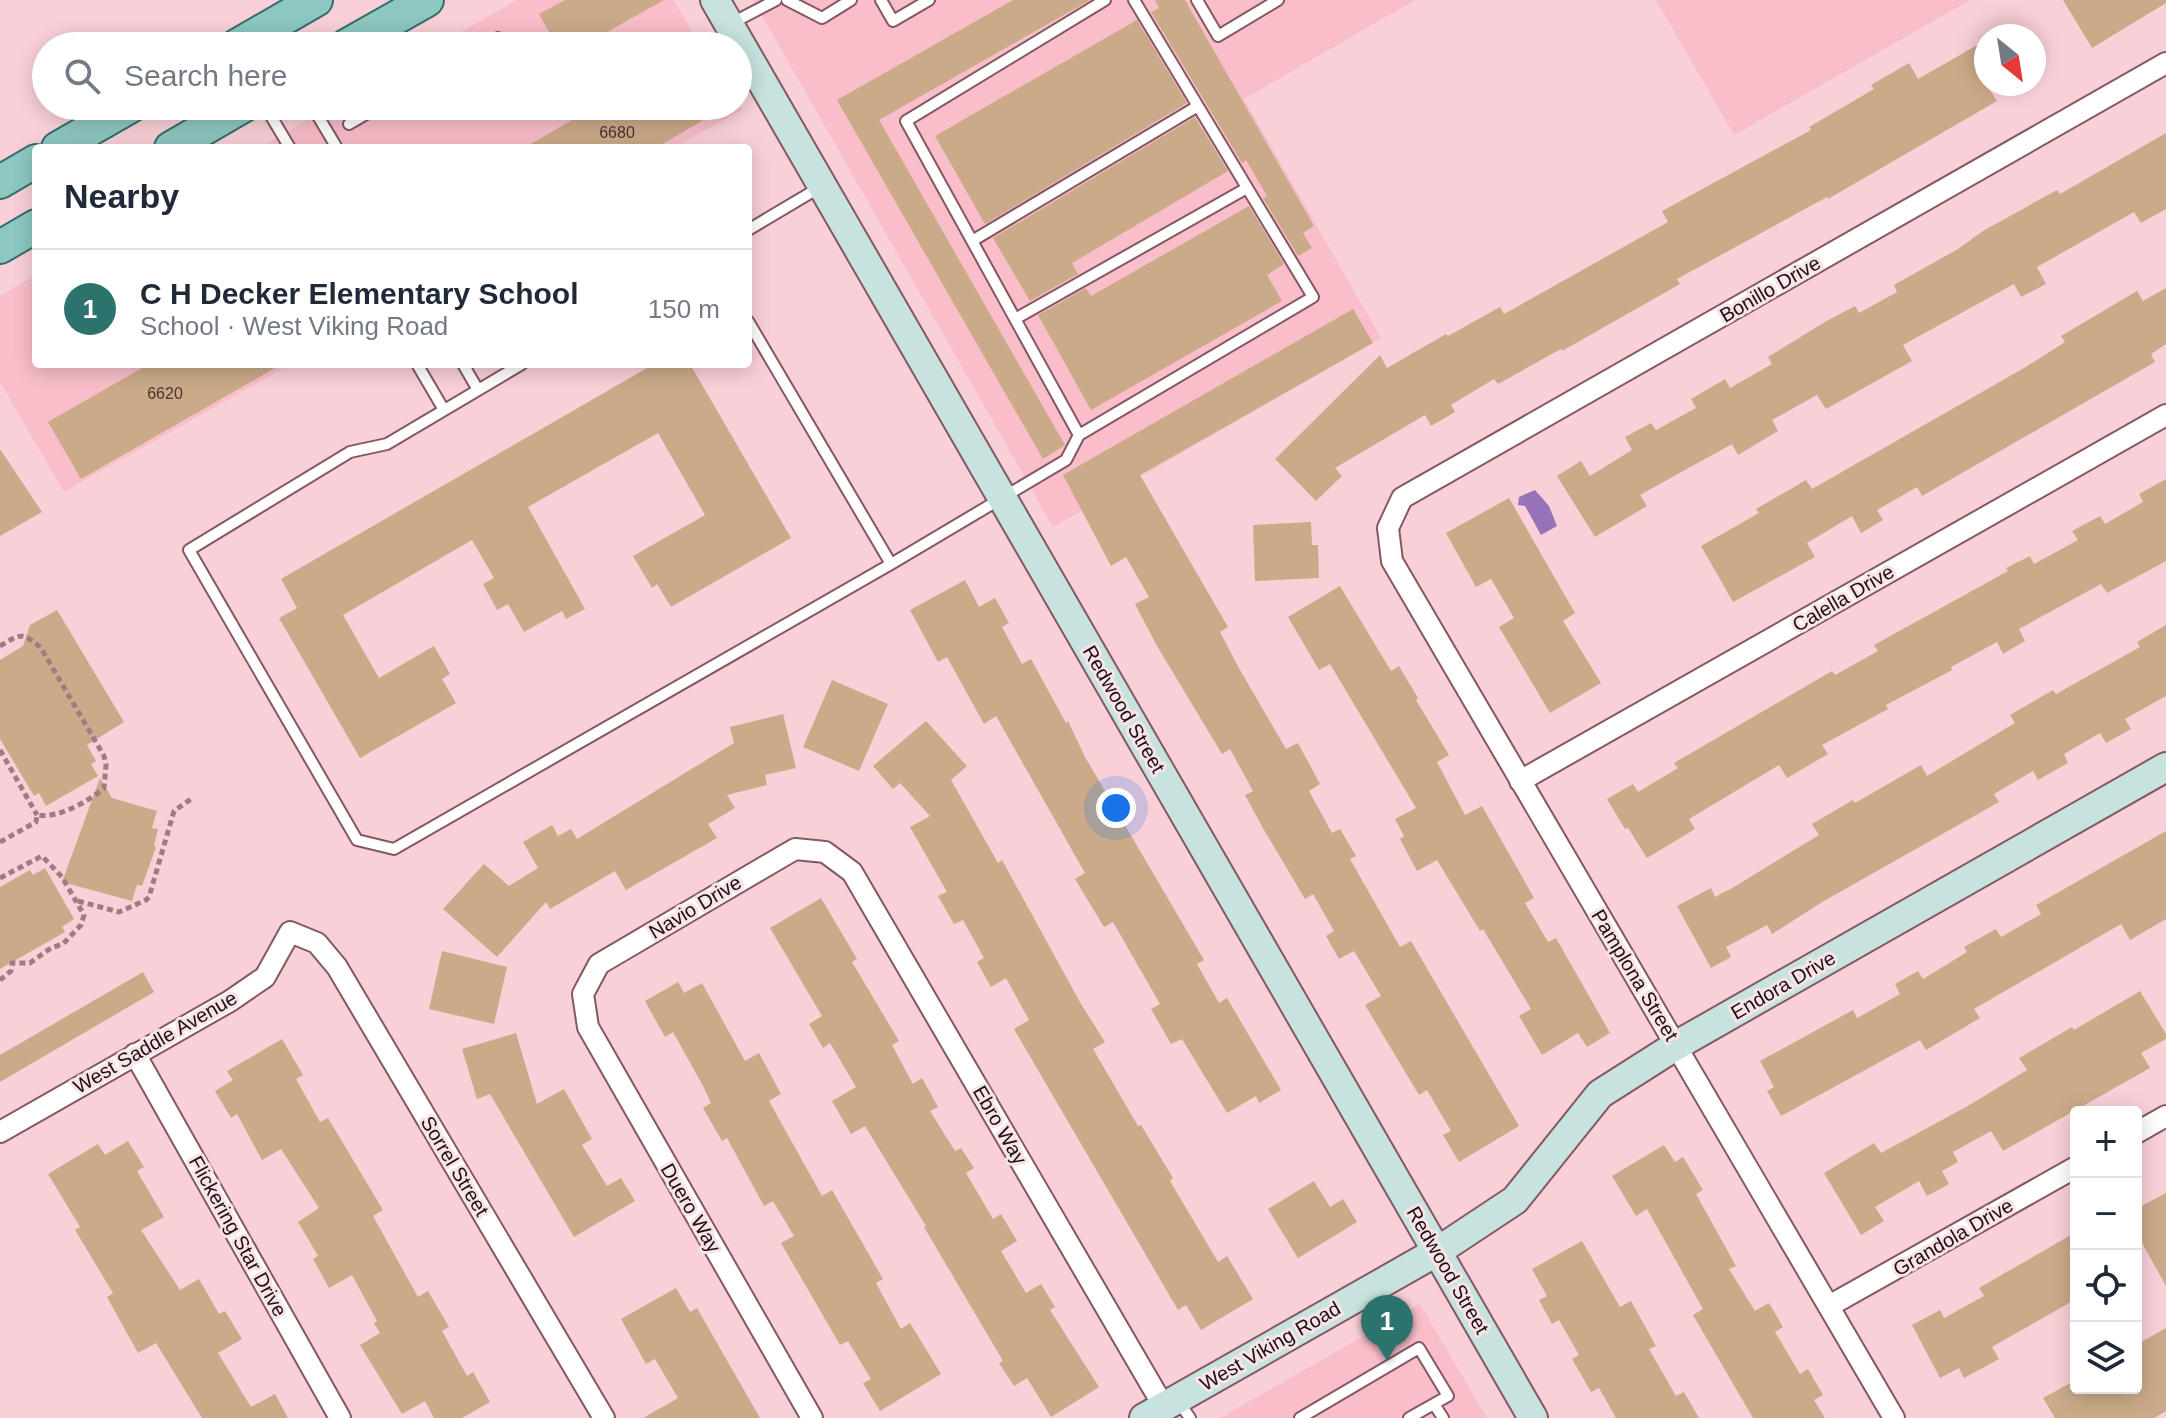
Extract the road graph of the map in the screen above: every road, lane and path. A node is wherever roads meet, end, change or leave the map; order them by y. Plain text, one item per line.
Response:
1 (316, 0) edge
2 (427, 0) edge
3 (715, 0) edge
4 (776, 0) edge
5 (787, 0) edge
6 (851, 0) edge
7 (881, 0) edge
8 (929, 0) edge
9 (1105, 0) edge
10 (1134, 0) edge
11 (1197, 0) edge
12 (1278, 0) edge
13 (730, 25) junction
14 (260, 32) edge
15 (371, 32) edge
16 (734, 32) edge
17 (752, 63) edge
18 (2166, 63) edge
19 (1198, 106) junction
20 (107, 120) edge
21 (219, 120) edge
22 (273, 120) edge
23 (320, 120) edge
24 (356, 120) edge
25 (349, 124) dead end
26 (65, 144) edge
27 (178, 144) edge
28 (288, 144) edge
29 (335, 144) edge
30 (32, 164) edge
31 (2, 185) edge
32 (823, 186) junction
33 (1247, 188) junction
34 (32, 228) edge
35 (752, 228) edge
36 (972, 241) junction
37 (0, 247) edge
38 (1015, 319) junction
39 (752, 328) edge
40 (419, 368) edge
41 (465, 368) edge
42 (515, 368) edge
43 (478, 390) junction
44 (444, 410) junction
45 (2166, 415) edge
46 (1079, 435) junction
47 (1002, 498) junction
48 (1388, 528) joint
49 (891, 564) junction
50 (0, 646) edge
51 (0, 750) edge
52 (2166, 767) edge
53 (1520, 781) junction
54 (191, 799) dead end
55 (37, 815) junction
56 (0, 842) edge
57 (825, 852) joint
58 (0, 878) edge
59 (78, 901) junction
60 (290, 932) joint
61 (0, 980) edge
62 (583, 994) joint
63 (1677, 1045) junction
64 (135, 1054) junction
65 (2166, 1116) edge
66 (2142, 1130) edge
67 (0, 1132) edge
68 (2070, 1170) edge
69 (1438, 1251) junction
70 (1829, 1306) junction
71 (1434, 1404) junction
72 (1169, 1410) edge
73 (340, 1418) edge
74 (604, 1418) edge
75 (812, 1418) edge
76 (1300, 1418) edge
77 (1409, 1418) edge
78 (1443, 1418) edge
79 (1533, 1418) edge
80 (1894, 1418) edge

1 - 14 main road
2 - 15 main road
3 - 13 street, Redwood Street
4 - 13 lane
5 - 6 lane
7 - 8 lane
9 - 36 lane
10 - 19 lane
11 - 12 lane
13 - 16 street, Redwood Street
17 - 32 street, Redwood Street
18 - 48 street, Bonillo Drive
19 - 33 lane
19 - 36 lane
20 - 26 main road
21 - 27 main road
22 - 28 lane
23 - 29 lane
24 - 25 lane
30 - 31 main road
32 - 35 lane
32 - 47 street, Redwood Street
33 - 38 lane
33 - 46 lane
34 - 37 main road
36 - 38 lane
38 - 46 lane
39 - 49 lane
40 - 44 lane
41 - 43 lane
42 - 43 lane
43 - 44 lane
44 - 49 lane
45 - 53 street, Calella Drive
46 - 47 lane
47 - 49 lane
47 - 69 street, Redwood Street
48 - 53 street, Pamplona Street
50 - 55 path
51 - 55 path
52 - 63 street, Endora Drive
53 - 63 street, Pamplona Street
54 - 59 path
55 - 56 path
57 - 62 street, Navio Drive
57 - 72 street, Ebro Way
58 - 59 path
59 - 61 path
60 - 64 street, West Saddle Avenue
60 - 74 street, Sorrel Street
62 - 75 street, Duero Way
63 - 69 street, Endora Drive
63 - 70 street, Pamplona Street
64 - 67 street, West Saddle Avenue
64 - 73 street, Flickering Star Drive
65 - 66 street
68 - 70 street, Grandola Drive
69 - 72 street, West Viking Road
69 - 79 street, Redwood Street
70 - 80 street, Pamplona Street
71 - 76 lane
71 - 77 lane
71 - 78 lane

